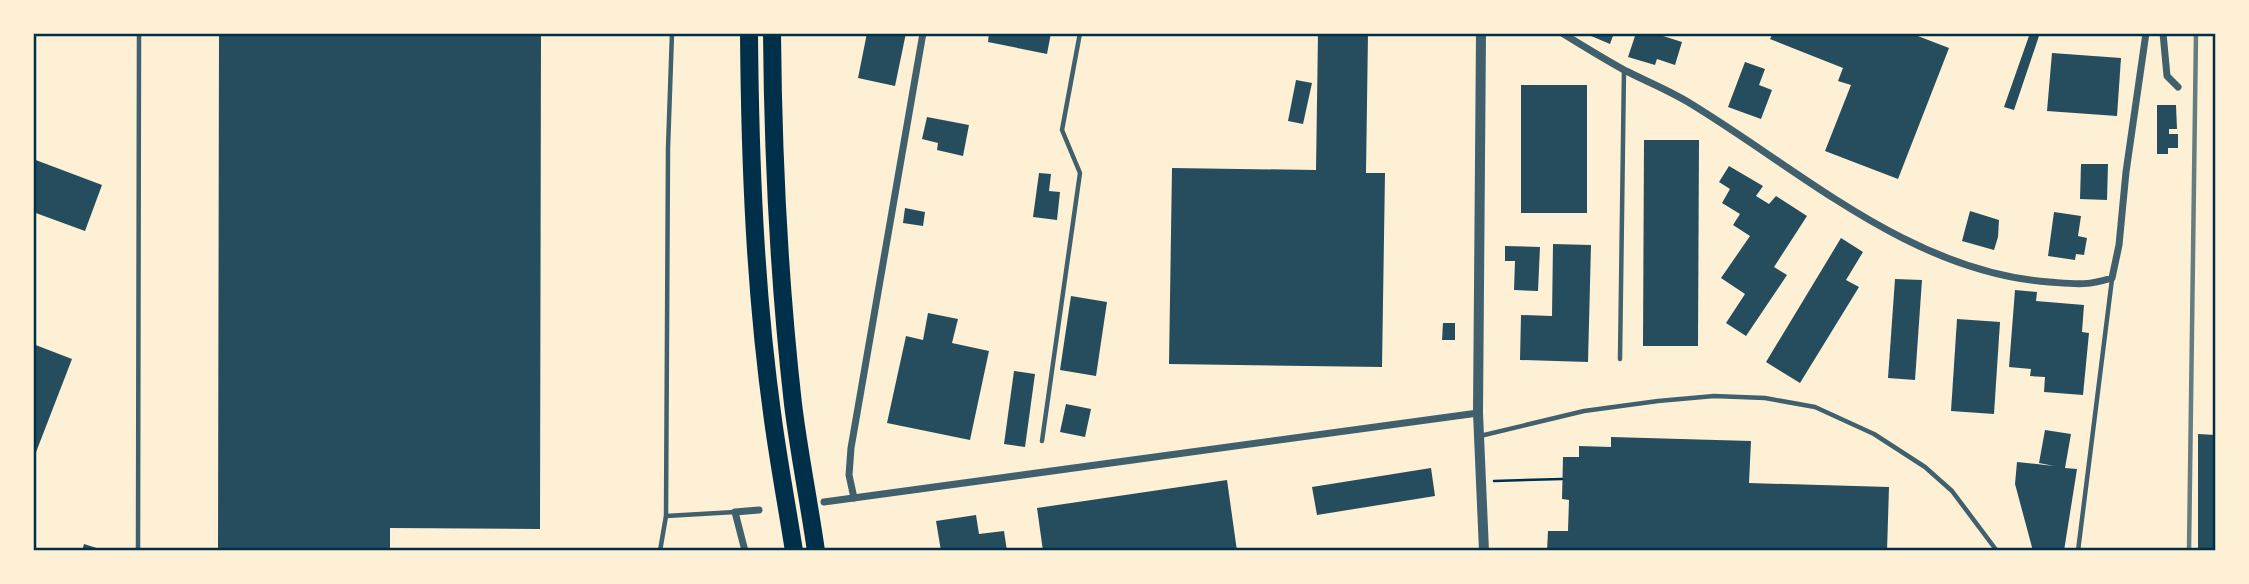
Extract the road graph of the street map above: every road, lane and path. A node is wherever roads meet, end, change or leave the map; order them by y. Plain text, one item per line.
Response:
1 (139, 33) edge
2 (672, 33) edge
3 (749, 33) edge
4 (772, 33) edge
5 (923, 33) edge
6 (1080, 33) edge
7 (1481, 33) edge
8 (1562, 33) edge
9 (2146, 33) edge
10 (2163, 33) edge
11 (1623, 69) junction
12 (2178, 87) dead end
13 (2112, 278) junction
14 (1619, 359) dead end
15 (1478, 413) junction
16 (1479, 437) junction
17 (1042, 441) dead end
18 (1562, 479) dead end
19 (1481, 482) junction
20 (854, 498) junction
21 (824, 502) dead end
22 (759, 510) dead end
23 (735, 512) junction
24 (666, 516) junction
25 (138, 551) edge
26 (660, 551) edge
27 (746, 551) edge
28 (794, 551) edge
29 (816, 551) edge
30 (1484, 551) edge
31 (1997, 551) edge
32 (2078, 551) edge

1 - 25 lane
2 - 24 lane
3 - 28 highway
4 - 29 highway
5 - 20 street
6 - 17 lane
7 - 15 street
8 - 11 street
9 - 13 street
10 - 12 street
11 - 13 street
11 - 14 lane
13 - 32 lane
15 - 16 street
15 - 20 street
16 - 19 street
16 - 31 lane
18 - 19 path
19 - 30 street
20 - 21 street
22 - 23 street
23 - 24 lane
23 - 27 street
24 - 26 lane

